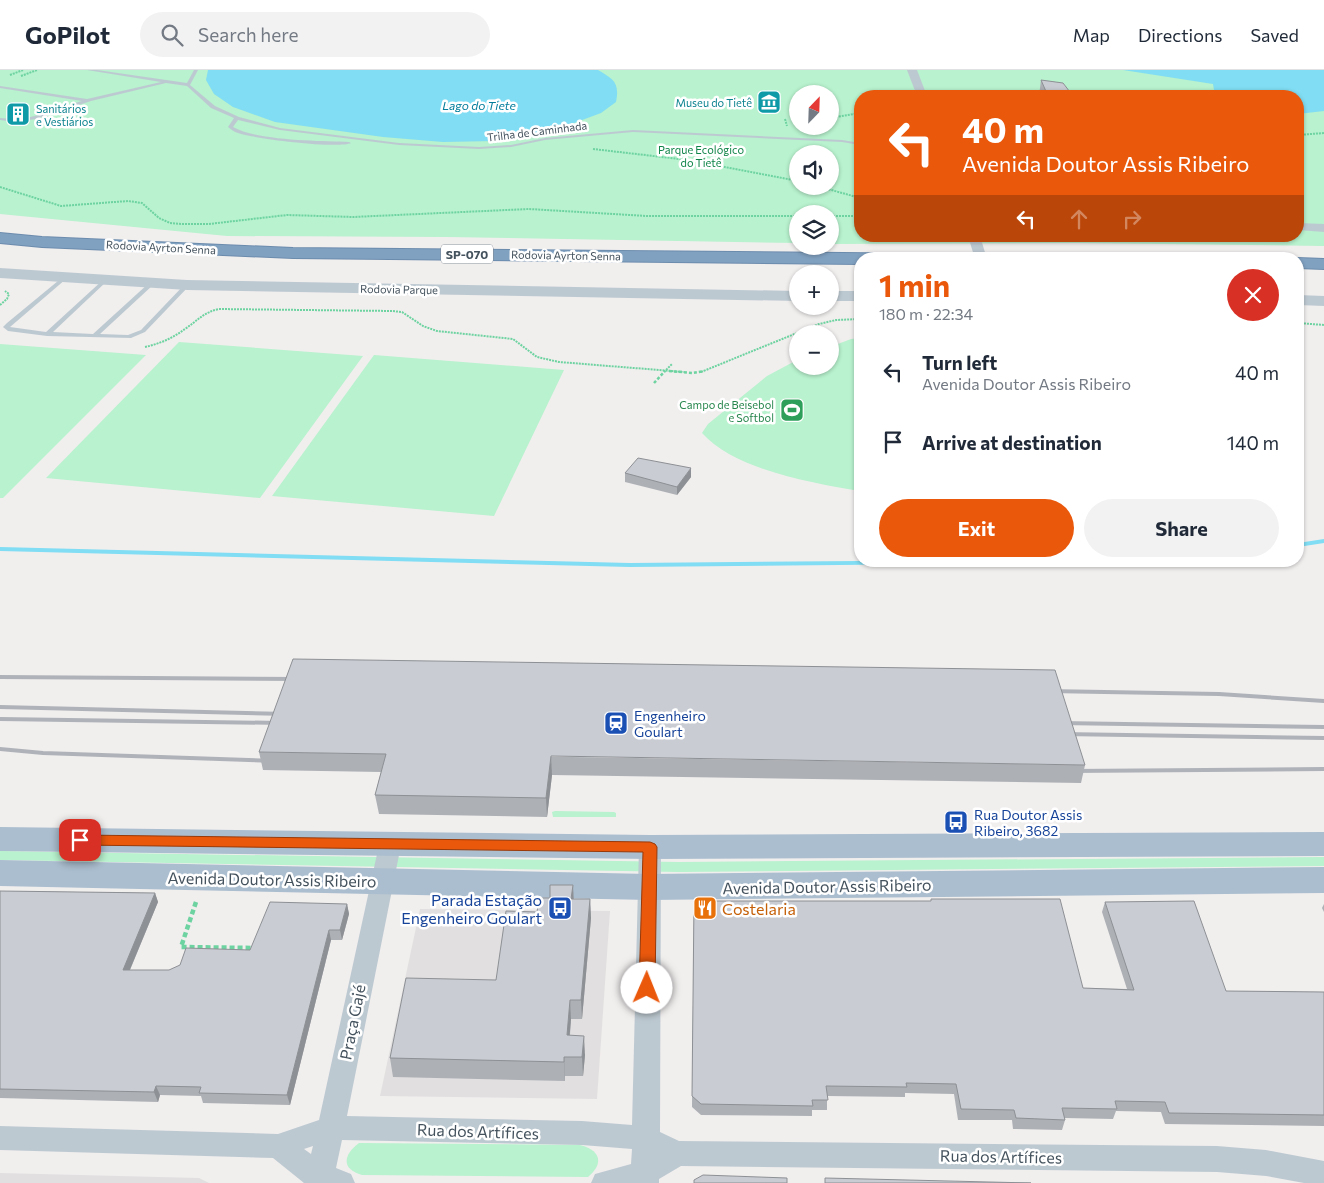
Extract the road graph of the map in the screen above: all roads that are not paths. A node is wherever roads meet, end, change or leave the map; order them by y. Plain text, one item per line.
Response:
1 (89, 70) edge
2 (196, 70) edge
3 (912, 70) edge
4 (169, 82) junction
5 (188, 85) junction
6 (0, 87) edge
7 (920, 90) edge
8 (87, 100) junction
9 (237, 118) junction
10 (0, 119) edge
11 (854, 139) edge
12 (842, 141) junction
13 (378, 142) junction
14 (854, 143) edge
15 (1304, 227) edge
16 (1324, 228) edge
17 (0, 238) edge
18 (854, 257) edge
19 (1304, 263) edge
20 (1324, 264) edge
21 (0, 273) edge
22 (64, 278) junction
23 (104, 281) junction
24 (151, 284) junction
25 (188, 285) junction
26 (789, 296) edge
27 (839, 296) edge
28 (854, 296) edge
29 (1304, 300) edge
30 (1324, 301) edge
31 (47, 334) junction
32 (94, 336) junction
33 (0, 839) edge
34 (1324, 844) edge
35 (390, 845) junction
36 (650, 847) junction
37 (0, 873) edge
38 (1324, 880) edge
39 (381, 881) junction
40 (649, 887) junction
41 (331, 1128) junction
42 (0, 1138) edge
43 (645, 1138) junction
44 (278, 1146) junction
45 (677, 1153) junction
46 (1324, 1174) edge
47 (645, 1178) edge
48 (326, 1181) edge
49 (605, 1183) edge

1 - 4 lane
2 - 5 lane
3 - 7 street
4 - 5 lane
4 - 8 lane
5 - 9 lane, Trilha de Caminhada
6 - 8 lane
8 - 10 lane
9 - 13 lane, Trilha de Caminhada
9 - 13 lane
11 - 12 lane, Trilha de Caminhada
12 - 13 lane, Trilha de Caminhada
12 - 14 lane, Trilha de Caminhada
15 - 16 street
17 - 18 highway, Rodovia Ayrton Senna / SP-070
19 - 20 highway
21 - 22 street, Rodovia Parque
22 - 23 street, Rodovia Parque
22 - 31 lane
23 - 24 street, Rodovia Parque
23 - 31 lane
24 - 25 street, Rodovia Parque
24 - 32 lane
25 - 26 street, Rodovia Parque
25 - 32 lane
27 - 28 street
29 - 30 street
31 - 32 lane
33 - 35 main road
34 - 36 main road
35 - 36 main road
35 - 39 street, Praça Gajé
36 - 40 street
37 - 39 main road, Avenida Doutor Assis Ribeiro
38 - 40 main road, Avenida Doutor Assis Ribeiro
39 - 40 main road, Avenida Doutor Assis Ribeiro
39 - 41 street, Praça Gajé
40 - 43 street
41 - 43 street, Rua dos Artífices
41 - 44 street, Rua dos Artífices
41 - 48 street, Praça Gajé
42 - 44 street, Rua dos Artífices
43 - 45 street, Rua dos Artífices
43 - 47 street
44 - 48 street
45 - 46 street, Rua dos Artífices
45 - 47 street
47 - 49 street

